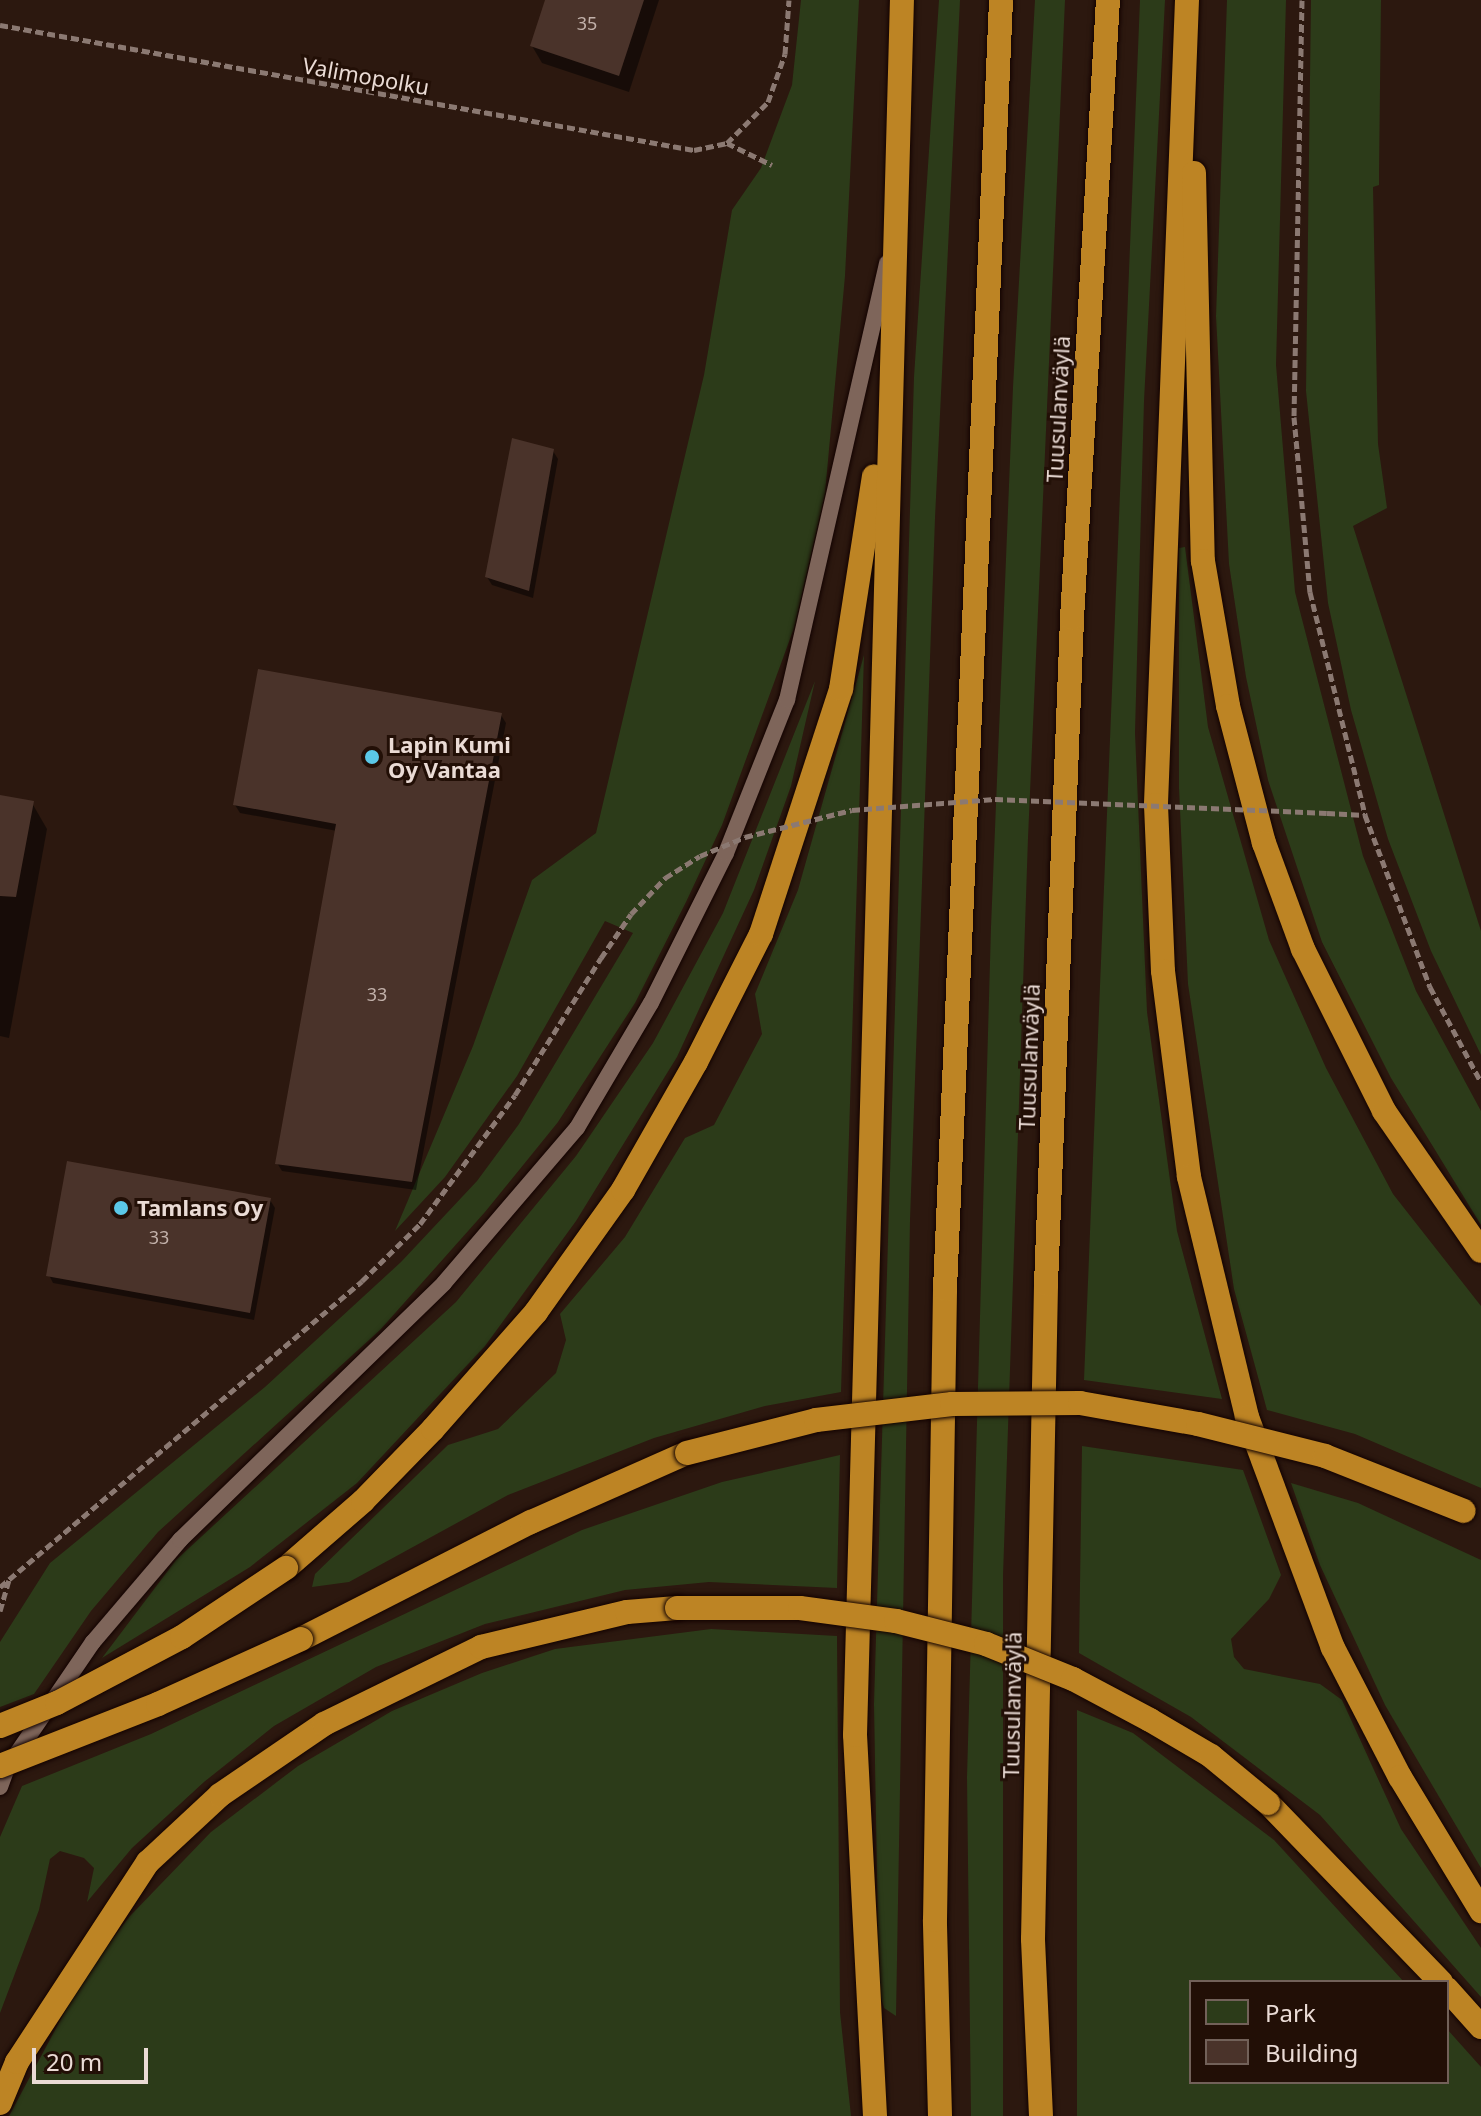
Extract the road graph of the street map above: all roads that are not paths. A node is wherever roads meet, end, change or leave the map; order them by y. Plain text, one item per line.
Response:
1 (902, 0) edge
2 (1001, 0) edge
3 (1108, 0) edge
4 (1189, 0) edge
5 (893, 234) junction
6 (889, 384) junction
7 (1481, 1251) edge
8 (1472, 1516) edge
9 (0, 1726) edge
10 (0, 1766) edge
11 (0, 1787) edge
12 (1481, 1911) edge
13 (1439, 1980) edge
14 (1449, 1991) edge
15 (1481, 2027) edge
16 (0, 2103) edge
17 (875, 2116) edge
18 (940, 2116) edge
19 (1041, 2116) edge

1 - 5 highway
2 - 18 highway
3 - 19 highway, Tuusulanväylä
4 - 7 highway
4 - 12 highway
5 - 6 highway
5 - 11 lane
6 - 9 highway, bridge
6 - 17 highway
8 - 10 highway, bridge
13 - 16 highway, bridge
14 - 15 highway

